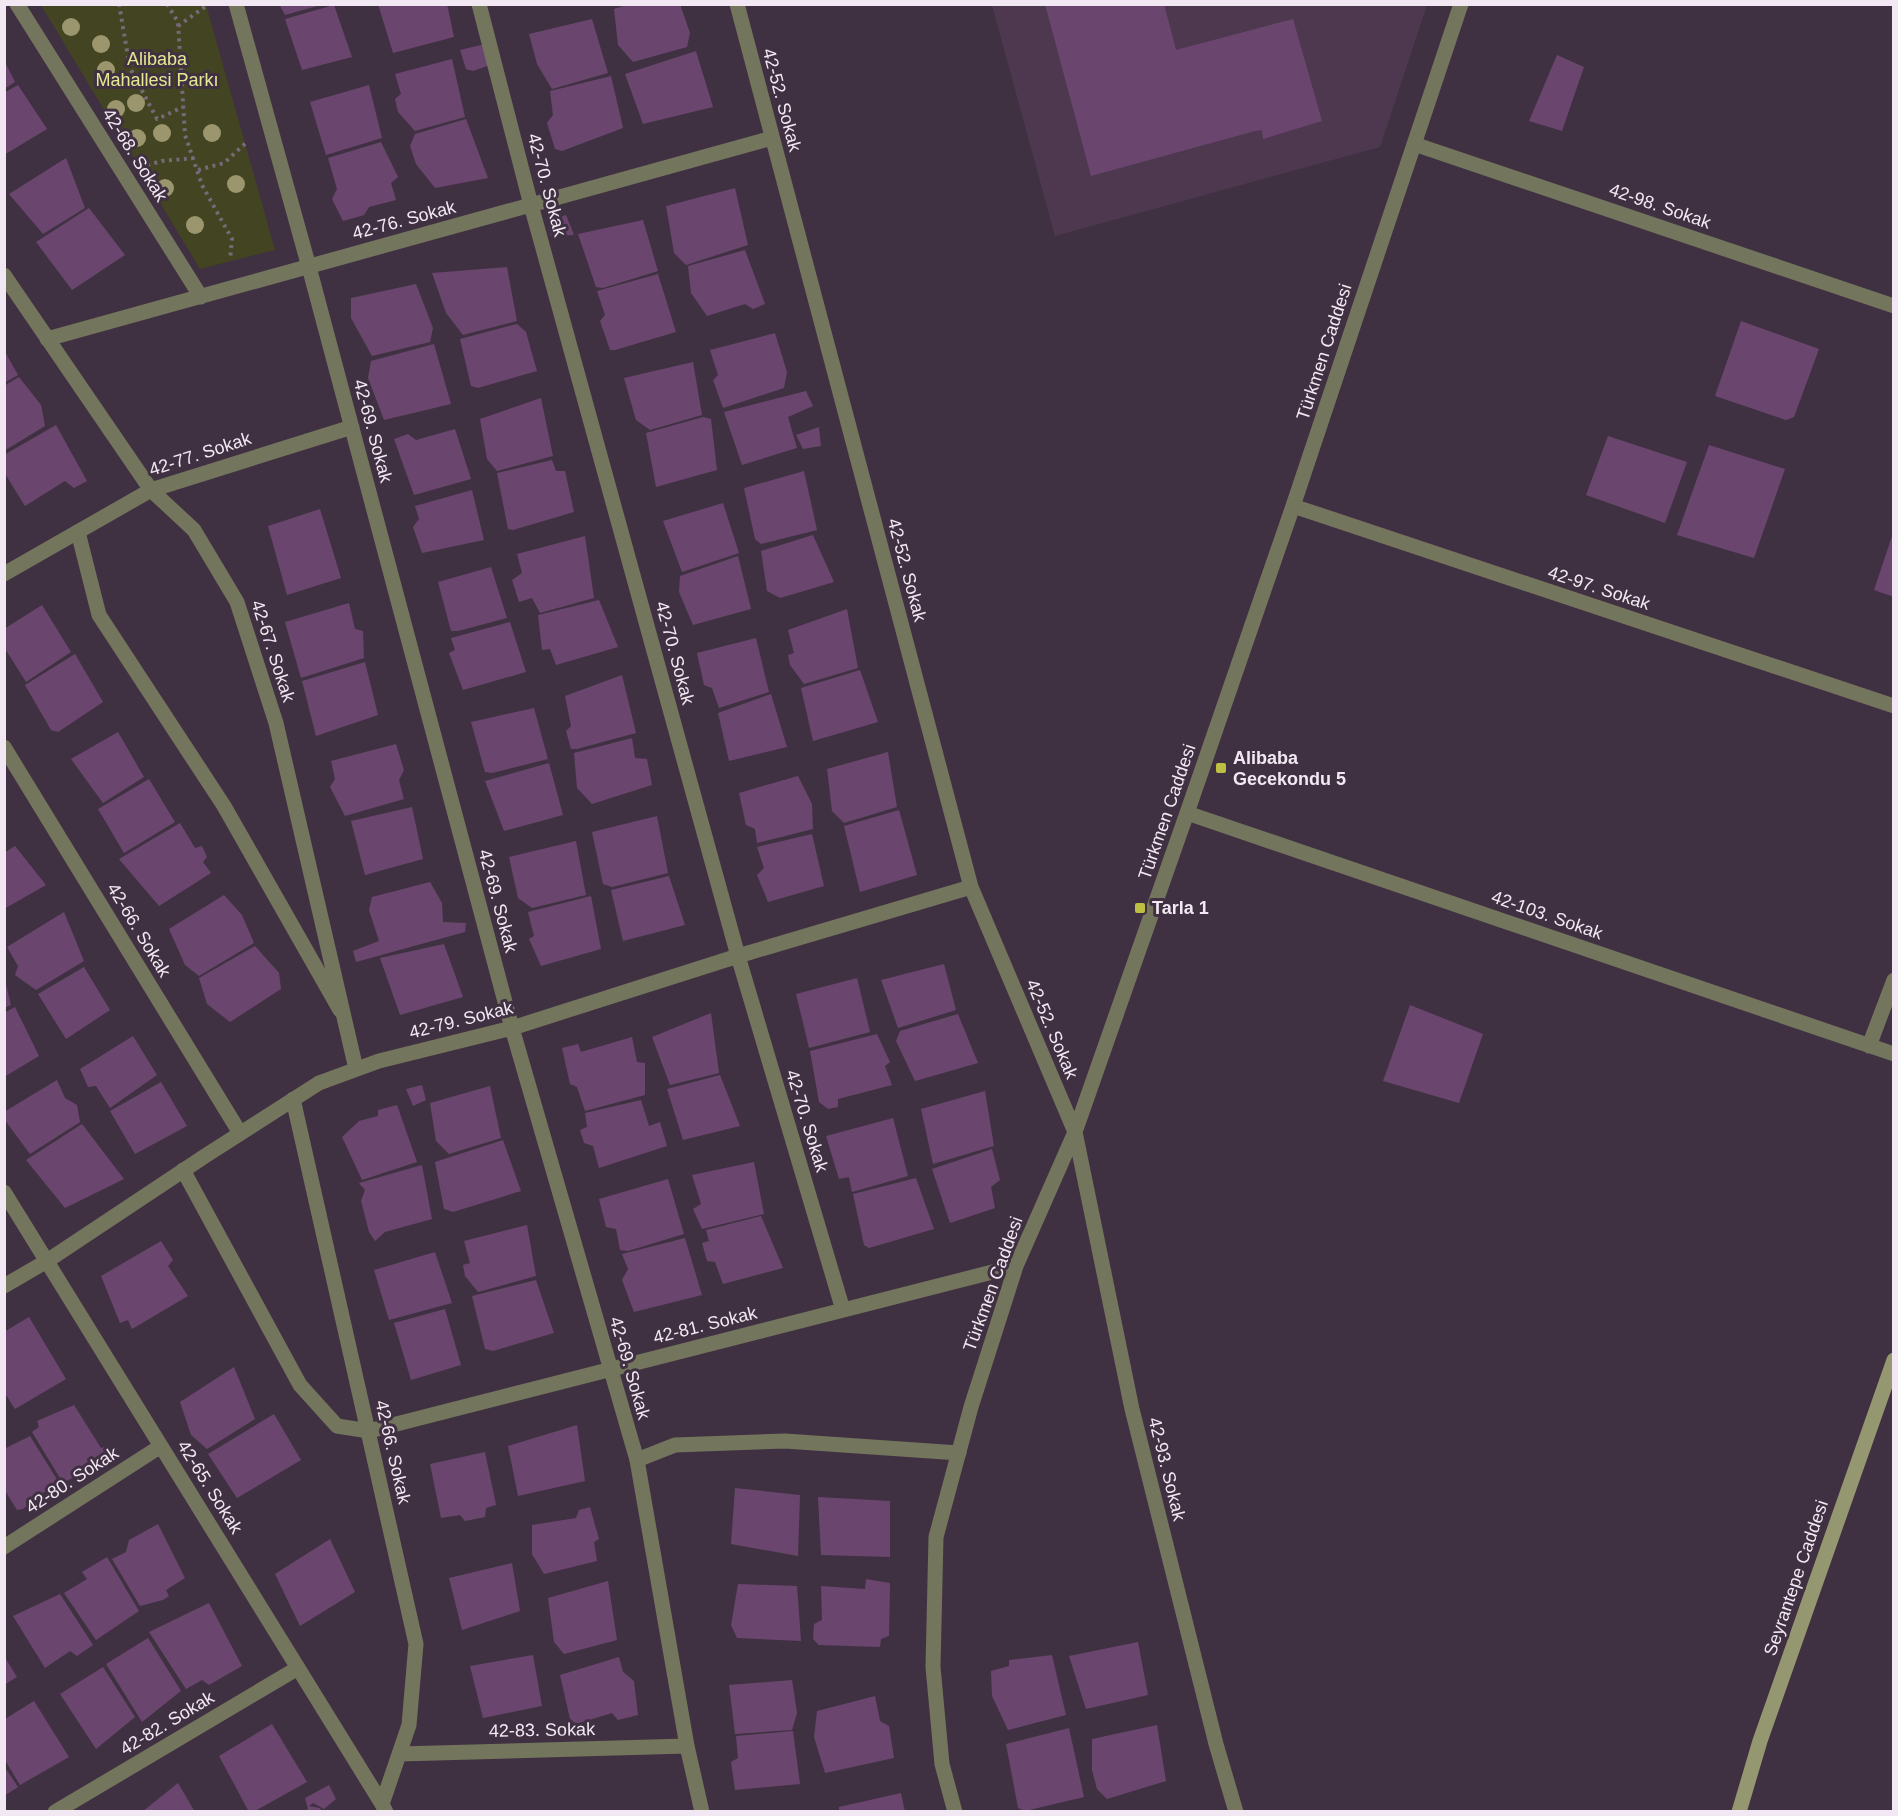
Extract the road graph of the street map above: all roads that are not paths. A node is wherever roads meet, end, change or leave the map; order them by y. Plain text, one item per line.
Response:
1 (17, 4) edge
2 (236, 4) edge
3 (479, 4) edge
4 (737, 4) edge
5 (1461, 4) edge
6 (772, 138) junction
7 (1414, 144) junction
8 (531, 205) junction
9 (309, 267) junction
10 (4, 275) edge
11 (201, 297) junction
12 (1893, 306) edge
13 (47, 339) junction
14 (352, 427) junction
15 (151, 490) junction
16 (1293, 506) junction
17 (78, 532) junction
18 (4, 574) edge
19 (1893, 706) edge
20 (4, 747) edge
21 (1187, 813) junction
22 (971, 886) junction
23 (738, 956) junction
24 (1893, 980) edge
25 (344, 1017) junction
26 (512, 1028) junction
27 (1869, 1046) junction
28 (1893, 1054) edge
29 (356, 1069) junction
30 (293, 1099) junction
31 (1075, 1132) junction
32 (240, 1133) junction
33 (183, 1170) junction
34 (4, 1192) edge
35 (47, 1261) junction
36 (1016, 1266) junction
37 (4, 1286) edge
38 (843, 1310) junction
39 (1893, 1360) edge
40 (609, 1370) junction
41 (369, 1431) junction
42 (161, 1446) junction
43 (958, 1453) junction
44 (637, 1460) junction
45 (4, 1547) edge
46 (298, 1668) junction
47 (687, 1746) junction
48 (399, 1754) junction
49 (384, 1808) edge
50 (56, 1812) edge
51 (702, 1812) edge
52 (955, 1812) edge
53 (1236, 1812) edge
54 (1739, 1812) edge

1 - 11 street, 42-68. Sokak
2 - 9 street, 42-69. Sokak
3 - 8 street, 42-70. Sokak
4 - 6 street, 42-52. Sokak
5 - 7 street, Türkmen Caddesi
6 - 8 street, 42-76. Sokak
6 - 22 street, 42-52. Sokak
7 - 12 street, 42-98. Sokak
7 - 16 street, Türkmen Caddesi
8 - 9 street, 42-76. Sokak
8 - 23 street, 42-70. Sokak
9 - 11 street, 42-76. Sokak
9 - 14 street, 42-69. Sokak
10 - 13 street, 42-67. Sokak
11 - 13 street, 42-76. Sokak
13 - 15 street, 42-67. Sokak
14 - 15 street, 42-77. Sokak
14 - 26 street, 42-69. Sokak
15 - 17 street, 42-77. Sokak
15 - 25 street, 42-67. Sokak
16 - 19 street, 42-97. Sokak
16 - 21 street, Türkmen Caddesi
17 - 18 street, 42-77. Sokak
17 - 25 street
20 - 32 street, 42-66. Sokak
21 - 27 street, 42-103. Sokak
21 - 31 street, Türkmen Caddesi
22 - 23 street, 42-79. Sokak
22 - 31 street, 42-52. Sokak
23 - 26 street, 42-79. Sokak
23 - 38 street, 42-70. Sokak
24 - 27 street
25 - 29 street, 42-67. Sokak
26 - 29 street, 42-79. Sokak
26 - 40 street, 42-69. Sokak
27 - 28 street, 42-103. Sokak
29 - 30 street, 42-79. Sokak
30 - 32 street, 42-79. Sokak
30 - 41 street, 42-66. Sokak
31 - 36 street, Türkmen Caddesi
31 - 53 street, 42-93. Sokak
32 - 33 street, 42-79. Sokak
33 - 35 street, 42-79. Sokak
33 - 41 street
34 - 35 street, 42-65. Sokak
35 - 37 street, 42-79. Sokak
35 - 42 street, 42-65. Sokak
36 - 38 street, 42-81. Sokak
36 - 43 street, Türkmen Caddesi
38 - 40 street, 42-81. Sokak
39 - 54 street, Seyrantepe Caddesi
40 - 41 street, 42-81. Sokak
40 - 44 street, 42-69. Sokak
41 - 48 street, 42-66. Sokak
42 - 45 street, 42-80. Sokak
42 - 46 street, 42-65. Sokak
43 - 44 street
43 - 52 street, Türkmen Caddesi
44 - 47 street, 42-69. Sokak
46 - 49 street, 42-65. Sokak
46 - 50 street, 42-82. Sokak
47 - 48 street, 42-83. Sokak
47 - 51 street, 42-69. Sokak
48 - 49 street, 42-66. Sokak

